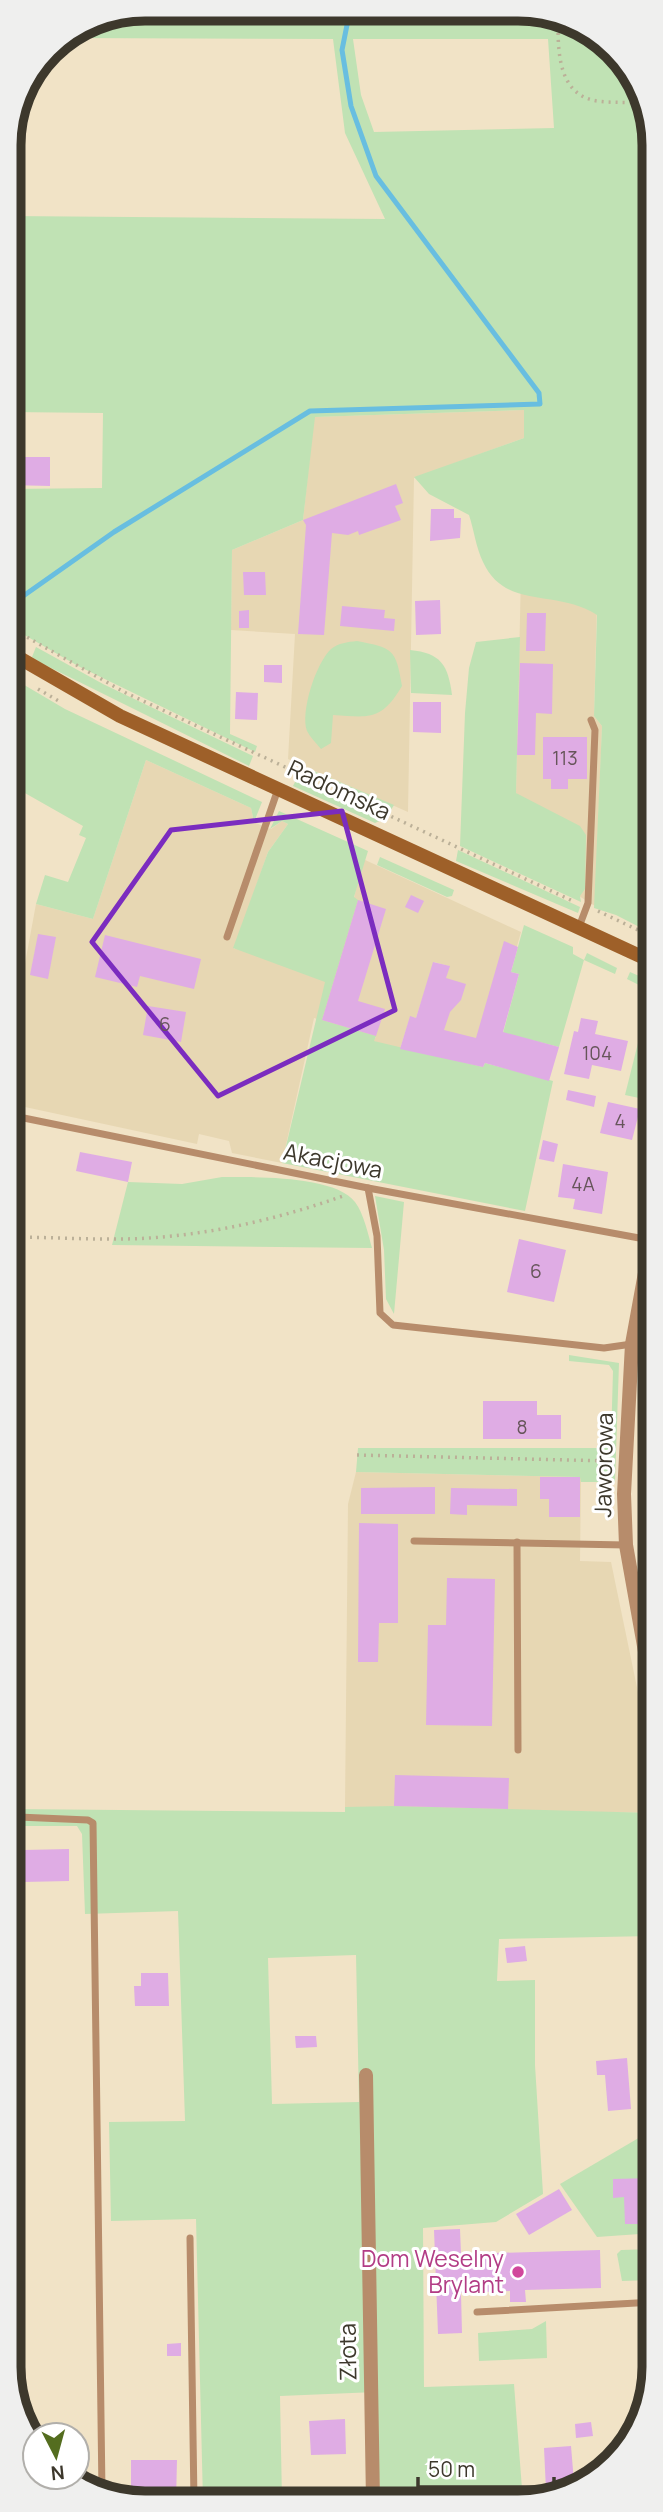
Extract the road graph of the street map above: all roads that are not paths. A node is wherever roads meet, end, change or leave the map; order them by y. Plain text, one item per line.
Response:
1 (21, 659) edge
2 (591, 720) dead end
3 (279, 788) junction
4 (579, 928) junction
5 (227, 937) dead end
6 (642, 957) edge
7 (21, 1117) edge
8 (368, 1188) junction
9 (642, 1232) edge
10 (642, 1289) edge
11 (632, 1344) junction
12 (642, 1351) edge
13 (414, 1541) dead end
14 (517, 1542) junction
15 (626, 1545) junction
16 (642, 1635) edge
17 (518, 1749) dead end
18 (21, 1817) edge
19 (366, 2075) dead end
20 (190, 2238) dead end
21 (642, 2303) edge
22 (477, 2312) dead end
23 (102, 2483) edge
24 (194, 2491) edge
25 (373, 2491) edge

1 - 3 main road, Radomska
2 - 4 lane
3 - 4 main road, Radomska
3 - 5 lane
4 - 6 main road, Radomska
7 - 8 lane, Akacjowa
8 - 9 lane, Akacjowa
8 - 11 lane
10 - 11 street, Jaworowa
11 - 12 lane
11 - 15 street, Jaworowa
13 - 14 lane
14 - 15 lane
14 - 17 lane
15 - 16 street, Jaworowa
18 - 23 lane
19 - 25 street, Złota
20 - 24 lane
21 - 22 lane

